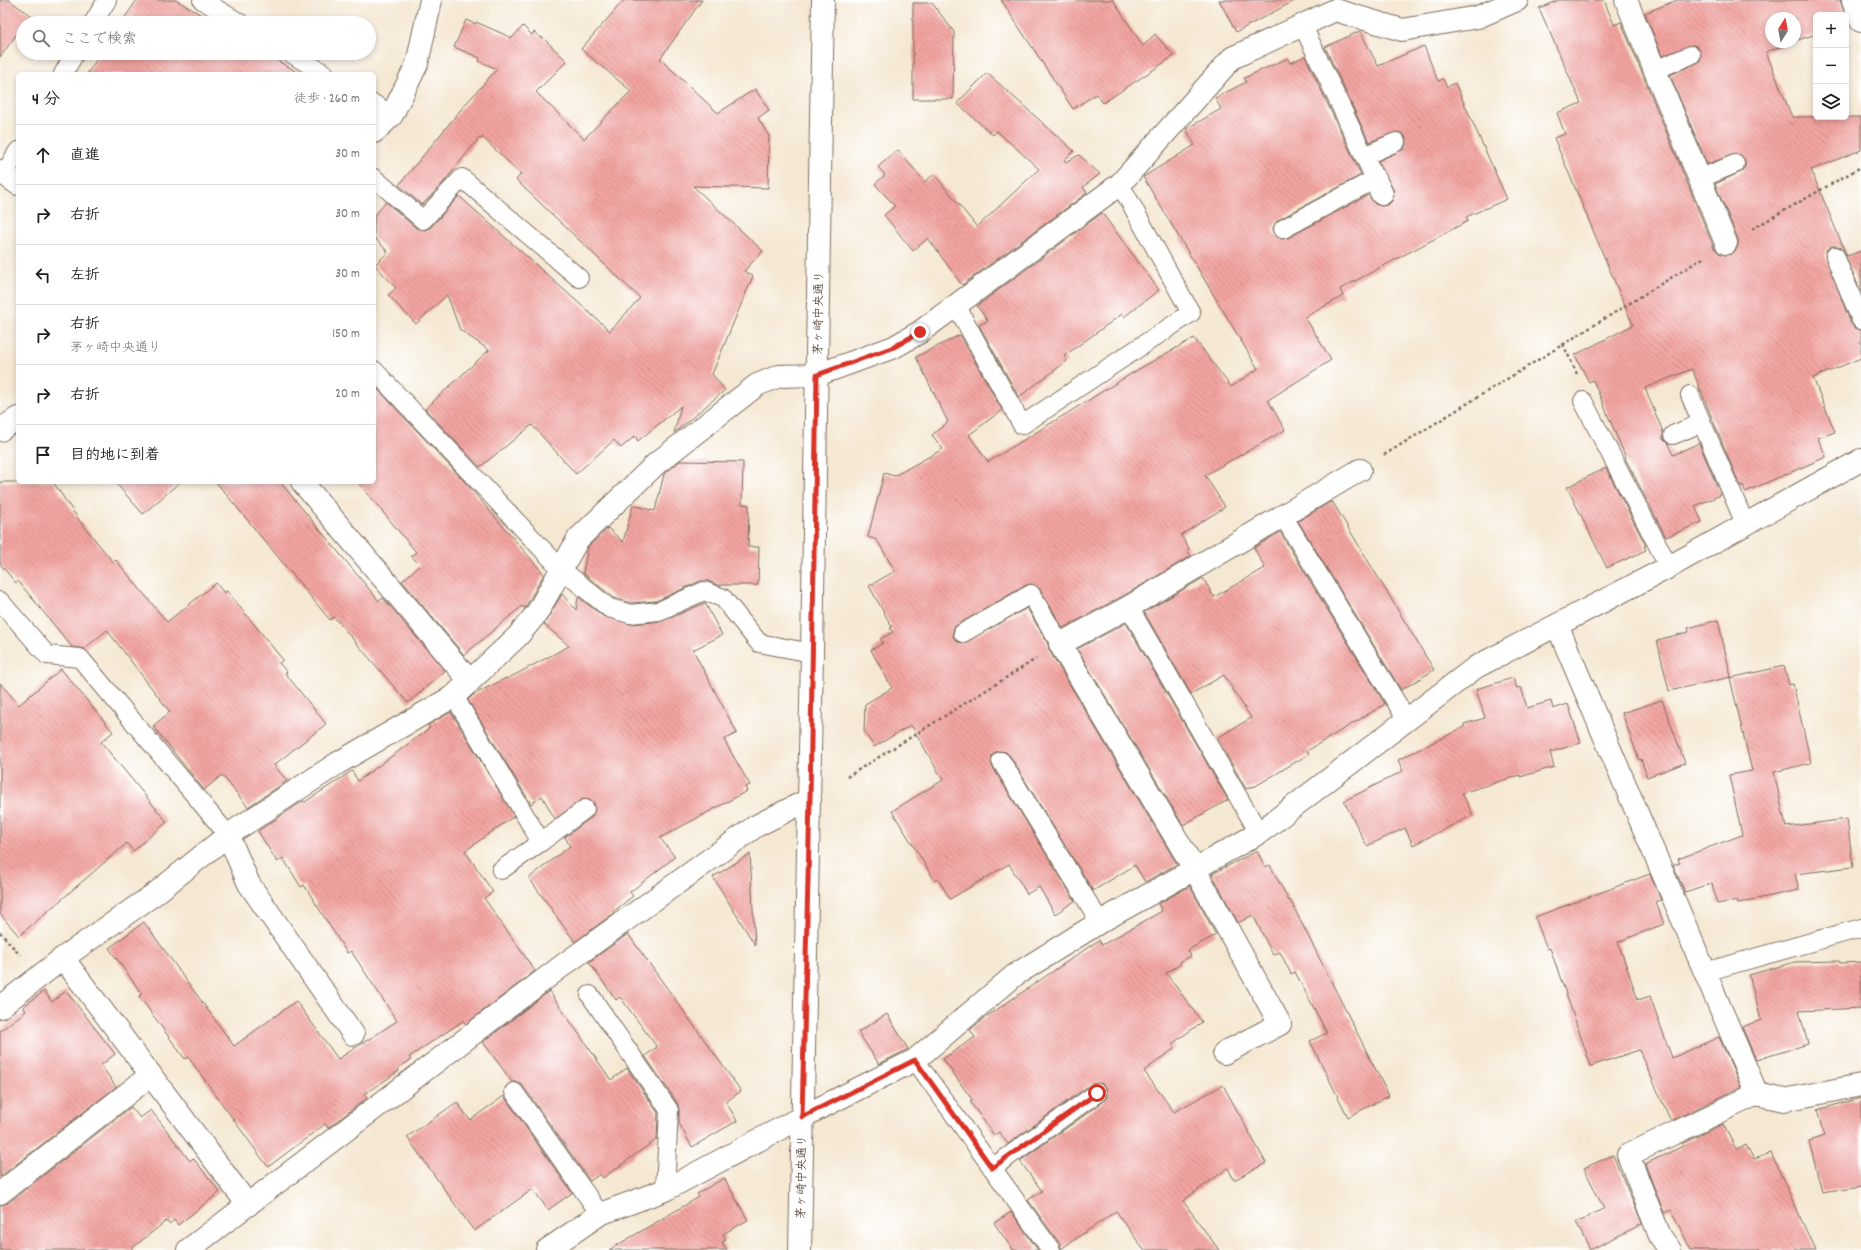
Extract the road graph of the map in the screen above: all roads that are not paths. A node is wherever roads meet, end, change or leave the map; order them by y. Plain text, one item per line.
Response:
1 (107, 0) edge
2 (202, 0) edge
3 (431, 0) edge
4 (823, 0) edge
5 (1517, 0) edge
6 (1626, 0) edge
7 (1853, 0) edge
8 (97, 16) edge
9 (228, 16) edge
10 (1861, 21) edge
11 (1303, 26) junction
12 (1691, 55) dead end
13 (72, 60) edge
14 (302, 60) edge
15 (1655, 70) junction
16 (64, 72) edge
17 (322, 72) edge
18 (383, 109) edge
19 (376, 127) edge
20 (1396, 142) dead end
21 (16, 156) edge
22 (1364, 156) junction
23 (1735, 164) dead end
24 (8, 176) edge
25 (1700, 179) junction
26 (376, 180) edge
27 (1120, 184) junction
28 (1283, 229) dead end
29 (1726, 243) road end
30 (1835, 256) dead end
31 (579, 278) dead end
32 (956, 305) junction
33 (1861, 320) edge
34 (376, 372) edge
35 (817, 375) junction
36 (1690, 395) dead end
37 (1583, 401) dead end
38 (16, 419) edge
39 (1702, 423) junction
40 (0, 430) edge
41 (1673, 435) dead end
42 (1861, 460) edge
43 (1360, 470) road end
44 (304, 484) edge
45 (1283, 516) junction
46 (1746, 526) junction
47 (1669, 567) junction
48 (561, 569) junction
49 (0, 601) edge
50 (1129, 607) junction
51 (1557, 625) junction
52 (963, 633) dead end
53 (1060, 644) junction
54 (812, 653) junction
55 (469, 680) junction
56 (454, 696) junction
57 (1407, 720) junction
58 (1000, 761) dead end
59 (810, 799) junction
60 (585, 809) dead end
61 (1259, 833) junction
62 (228, 835) junction
63 (541, 842) junction
64 (1194, 868) junction
65 (501, 870) dead end
66 (1100, 922) junction
67 (1861, 928) edge
68 (63, 958) junction
69 (1704, 972) junction
70 (590, 995) dead end
71 (0, 1007) edge
72 (353, 1034) dead end
73 (1224, 1053) dead end
74 (915, 1060) junction
75 (151, 1075) junction
76 (1861, 1085) edge
77 (514, 1092) dead end
78 (1097, 1093) dead end
79 (1757, 1094) junction
80 (802, 1117) junction
81 (992, 1168) junction
82 (665, 1190) junction
83 (0, 1194) edge
84 (248, 1205) junction
85 (600, 1214) junction
86 (188, 1250) edge
87 (547, 1250) edge
88 (800, 1250) edge
89 (1051, 1250) edge
90 (1670, 1250) edge

1 - 8 lane
2 - 9 lane
3 - 18 street
4 - 35 street, 茅ヶ崎中央通り
5 - 11 street
6 - 15 street
7 - 10 street
11 - 22 lane
11 - 27 street
12 - 15 lane
13 - 16 lane
14 - 17 lane
15 - 25 street
18 - 19 street
20 - 22 lane
21 - 24 lane
22 - 28 lane
23 - 25 lane
25 - 29 street
26 - 31 lane
27 - 32 street
27 - 32 lane
30 - 33 lane
32 - 35 street
34 - 48 lane
35 - 48 street
35 - 54 street, 茅ヶ崎中央通り
36 - 39 lane
37 - 47 lane
38 - 40 street
39 - 41 lane
39 - 46 lane
42 - 46 street
43 - 45 street
44 - 55 street
45 - 50 street
45 - 57 lane
46 - 47 street
47 - 51 street
48 - 54 lane
48 - 55 street
49 - 62 lane
50 - 53 street
50 - 61 lane
51 - 57 street
51 - 69 street
52 - 53 lane
53 - 64 street
54 - 59 street, 茅ヶ崎中央通り
55 - 56 street
56 - 62 street
56 - 63 lane
57 - 61 street
58 - 66 lane
59 - 80 street, 茅ヶ崎中央通り
59 - 84 street
60 - 63 lane
61 - 64 street
62 - 68 street
62 - 72 street
63 - 65 lane
64 - 66 street
64 - 73 street
66 - 74 street
67 - 69 lane
68 - 71 street
68 - 75 street
69 - 79 street
70 - 82 lane
74 - 80 street
74 - 81 lane
75 - 83 street
75 - 84 street
76 - 79 street
77 - 85 lane
78 - 81 lane
79 - 90 street
80 - 82 street
80 - 88 street, 茅ヶ崎中央通り
81 - 89 lane
82 - 85 street
84 - 86 street
85 - 87 street

